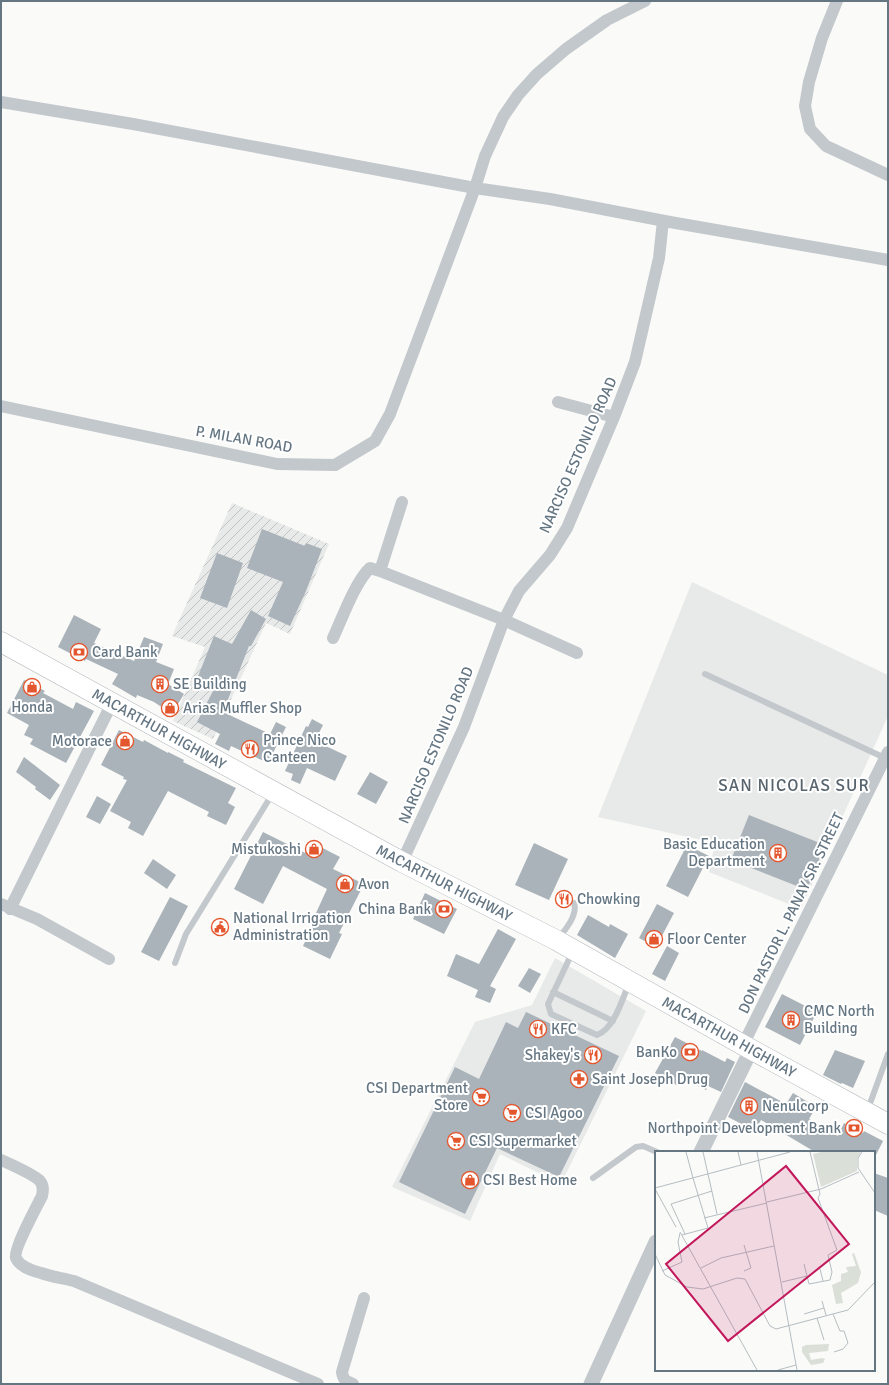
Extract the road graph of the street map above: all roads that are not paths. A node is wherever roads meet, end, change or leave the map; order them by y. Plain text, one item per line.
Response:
1 (644, 1) edge
2 (837, 1) edge
3 (1, 102) edge
4 (888, 175) edge
5 (475, 188) junction
6 (663, 221) junction
7 (888, 260) edge
8 (558, 402) dead end
9 (1, 406) edge
10 (614, 417) junction
11 (402, 502) dead end
12 (380, 571) junction
13 (504, 620) junction
14 (333, 638) dead end
15 (1, 642) edge
16 (577, 653) dead end
17 (705, 674) dead end
18 (112, 703) junction
19 (886, 755) edge
20 (272, 790) junction
21 (402, 862) junction
22 (574, 903) dead end
23 (6, 906) edge
24 (556, 940) junction
25 (573, 950) junction
26 (109, 959) dead end
27 (175, 963) dead end
28 (630, 982) junction
29 (553, 992) junction
30 (613, 1021) junction
31 (747, 1048) junction
32 (888, 1054) edge
33 (866, 1112) junction
34 (888, 1124) edge
35 (655, 1151) edge
36 (700, 1151) edge
37 (1, 1160) edge
38 (593, 1178) dead end
39 (655, 1244) edge
40 (364, 1298) dead end
41 (318, 1384) edge
42 (353, 1384) edge
43 (591, 1384) edge

1 - 5 street, P. MILAN ROAD
2 - 4 street
3 - 5 street
5 - 6 street
5 - 9 street, P. MILAN ROAD
6 - 7 street
6 - 10 street, NARCISO ESTONILO ROAD
8 - 10 street
10 - 13 street, NARCISO ESTONILO ROAD
11 - 12 street
12 - 13 street
12 - 14 street
13 - 16 street
13 - 21 street, NARCISO ESTONILO ROAD
15 - 18 highway, MACARTHUR HIGHWAY
17 - 19 lane
18 - 20 highway, MACARTHUR HIGHWAY
18 - 23 street
19 - 31 street, DON PASTOR L. PANAY SR. STREET
20 - 21 highway, MACARTHUR HIGHWAY
20 - 27 lane
21 - 24 highway, MACARTHUR HIGHWAY
22 - 24 lane
23 - 26 street
24 - 25 highway, MACARTHUR HIGHWAY
25 - 28 highway, MACARTHUR HIGHWAY
25 - 29 lane
28 - 30 lane
28 - 31 highway, MACARTHUR HIGHWAY
29 - 30 lane
29 - 30 lane
31 - 33 highway, MACARTHUR HIGHWAY
31 - 36 street
32 - 33 lane
33 - 34 highway, MACARTHUR HIGHWAY
35 - 38 lane
37 - 41 street
39 - 43 street
40 - 42 street

